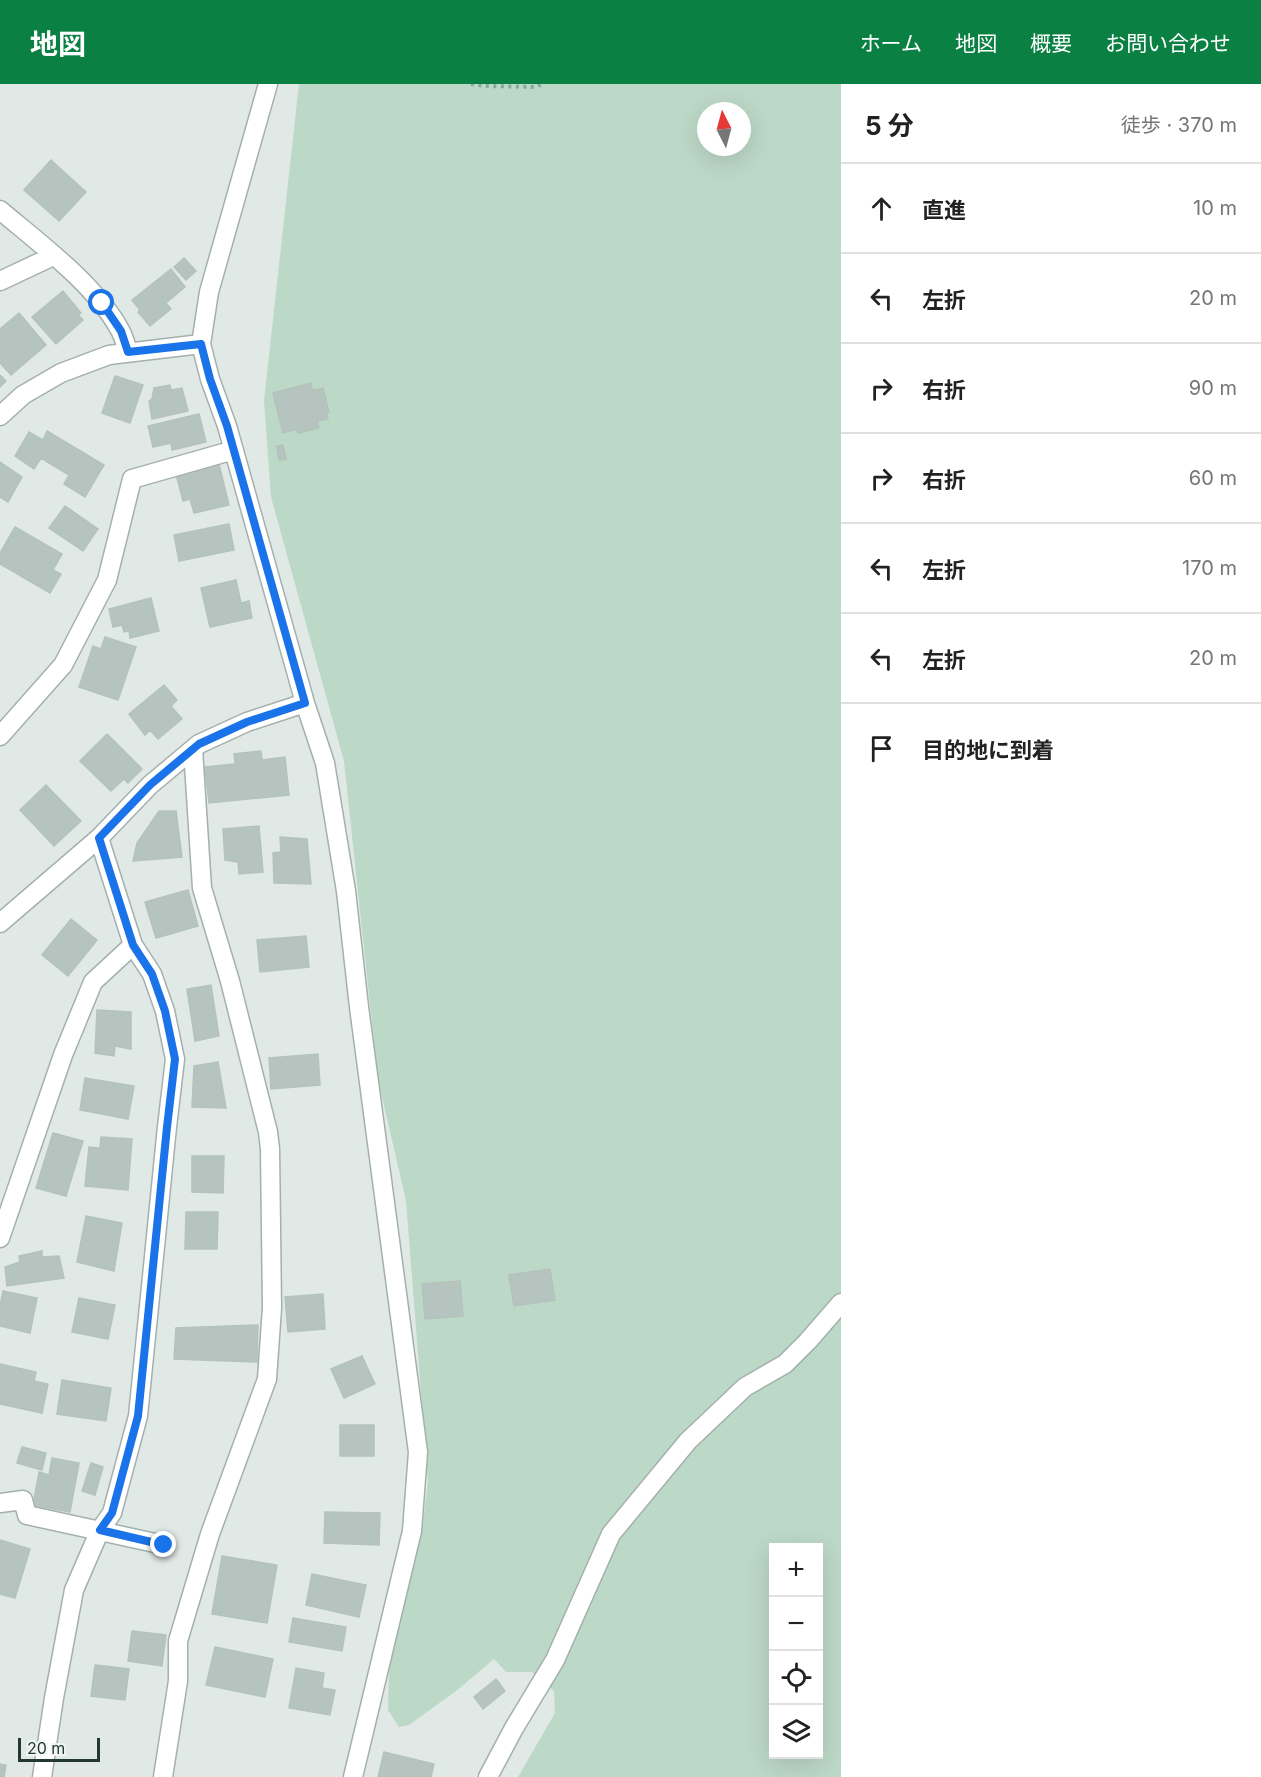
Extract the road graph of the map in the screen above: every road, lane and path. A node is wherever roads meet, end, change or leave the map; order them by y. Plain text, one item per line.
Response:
1 (268, 84) edge
2 (471, 84) edge
3 (541, 84) edge
4 (0, 210) edge
5 (53, 256) junction
6 (0, 281) edge
7 (201, 344) junction
8 (128, 352) junction
9 (0, 416) edge
10 (234, 450) junction
11 (305, 703) junction
12 (0, 736) edge
13 (194, 749) junction
14 (99, 838) junction
15 (0, 923) edge
16 (133, 945) junction
17 (0, 1238) edge
18 (841, 1303) edge
19 (0, 1503) edge
20 (100, 1530) junction
21 (164, 1545) dead end
22 (42, 1777) edge
23 (163, 1777) edge
24 (353, 1777) edge
25 (488, 1777) edge

1 - 7 street
2 - 3 path
4 - 5 street
5 - 6 street
5 - 8 street
7 - 8 street
7 - 10 street
8 - 9 street
10 - 11 street
10 - 12 street
11 - 13 street
11 - 24 street
13 - 14 street
13 - 23 street
14 - 15 street
14 - 16 street
16 - 17 street
16 - 20 street
18 - 25 street
19 - 20 street
20 - 21 street
20 - 22 street

